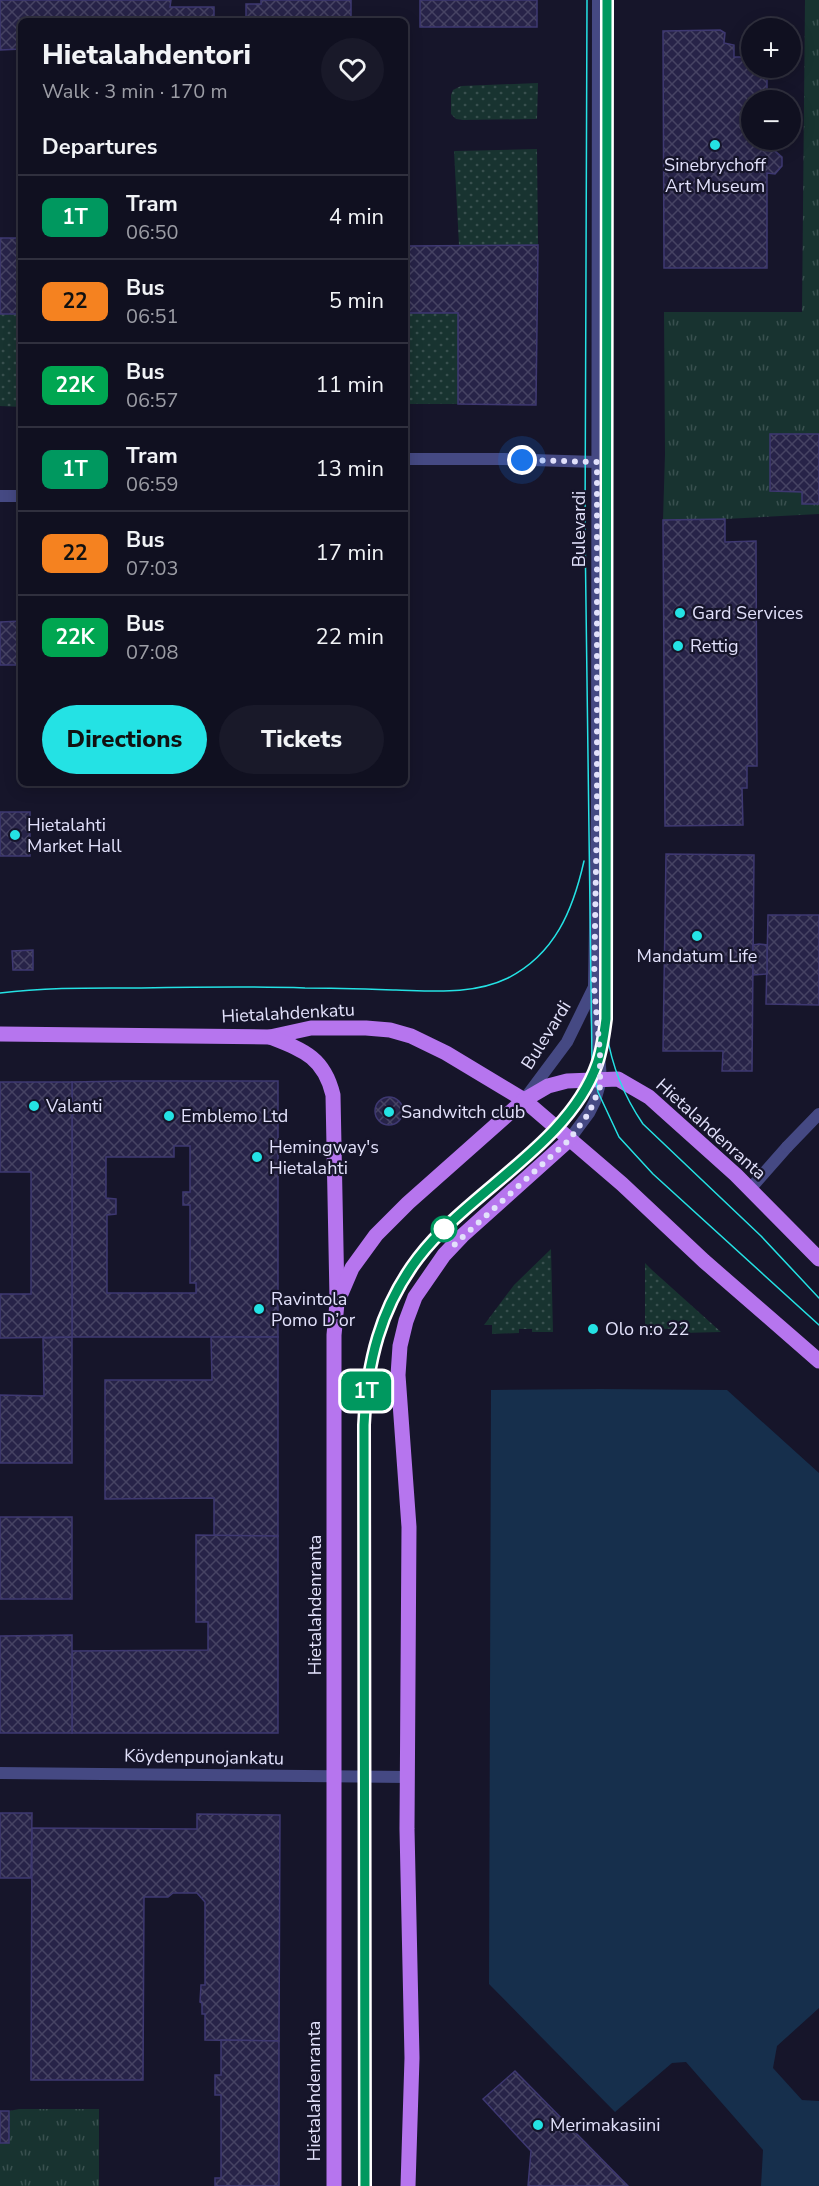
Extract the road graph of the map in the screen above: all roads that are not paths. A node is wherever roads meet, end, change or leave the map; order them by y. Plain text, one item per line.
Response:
1 (598, 0) edge
2 (408, 459) edge
3 (597, 462) junction
4 (0, 496) edge
5 (18, 496) edge
6 (594, 986) junction
7 (0, 1034) edge
8 (270, 1037) junction
9 (601, 1080) junction
10 (524, 1100) junction
11 (819, 1114) edge
12 (569, 1140) junction
13 (750, 1189) junction
14 (819, 1258) edge
15 (337, 1303) junction
16 (819, 1361) edge
17 (0, 1773) edge
18 (334, 1777) junction
19 (408, 1778) junction
20 (334, 2186) edge
21 (408, 2186) edge

1 - 3 street, Bulevardi
2 - 3 street
3 - 6 street, Bulevardi
4 - 5 street
6 - 9 street, Bulevardi
6 - 10 street, Bulevardi
7 - 8 main road, Hietalahdenkatu
8 - 10 main road, Hietalahdenkatu
8 - 15 main road
9 - 10 main road, Hietalahdenranta
9 - 12 street, Bulevardi
9 - 13 main road, Hietalahdenranta
10 - 12 main road
10 - 15 main road, Hietalahdenranta
11 - 13 street
12 - 16 main road
12 - 19 main road
13 - 14 main road, Hietalahdenranta
15 - 18 main road, Hietalahdenranta
17 - 18 street, Köydenpunojankatu
18 - 19 street, Köydenpunojankatu
18 - 20 main road, Hietalahdenranta
19 - 21 main road

